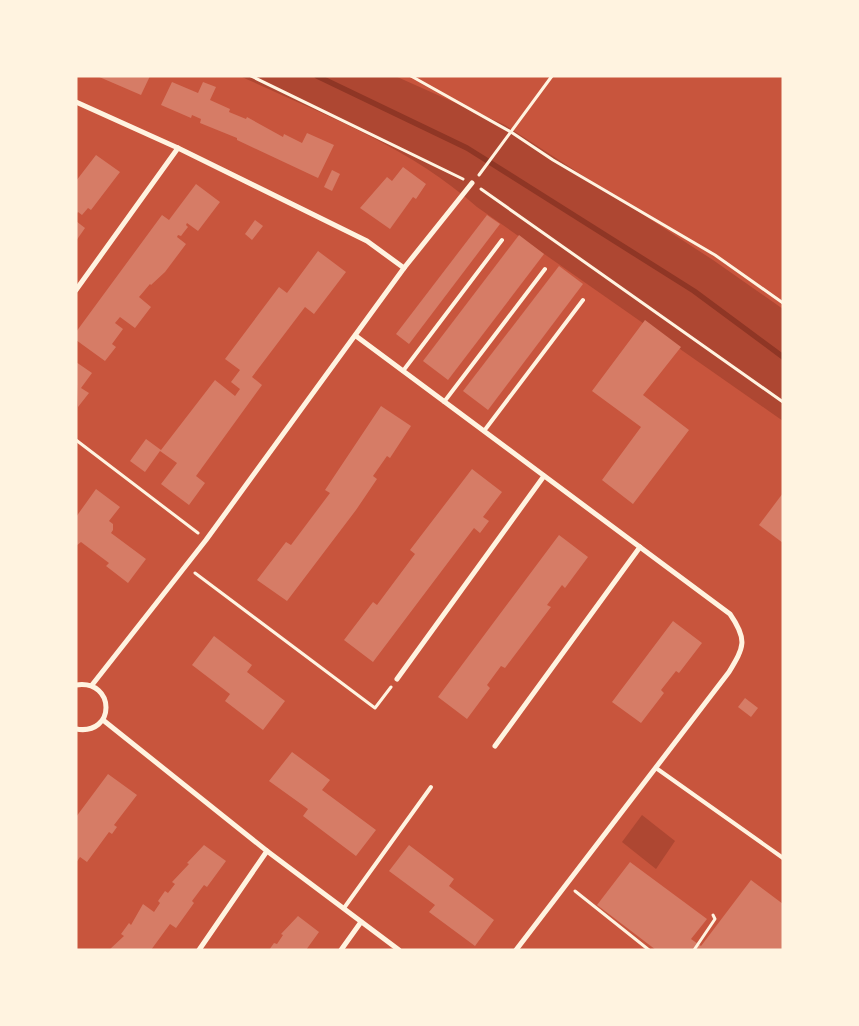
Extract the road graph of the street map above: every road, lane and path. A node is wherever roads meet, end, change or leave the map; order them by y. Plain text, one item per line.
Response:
1 (251, 76) edge
2 (411, 76) edge
3 (552, 76) edge
4 (76, 102) edge
5 (511, 132) junction
6 (178, 148) junction
7 (472, 183) junction
8 (502, 240) dead end
9 (404, 268) junction
10 (545, 270) dead end
11 (76, 290) edge
12 (583, 300) dead end
13 (783, 303) edge
14 (356, 336) junction
15 (403, 371) junction
16 (444, 402) junction
17 (783, 402) edge
18 (484, 431) junction
19 (76, 440) edge
20 (544, 476) junction
21 (206, 540) junction
22 (640, 548) junction
23 (185, 566) junction
24 (397, 679) joint
25 (76, 685) edge
26 (92, 685) junction
27 (102, 720) junction
28 (76, 729) edge
29 (496, 746) dead end
30 (656, 768) junction
31 (431, 787) dead end
32 (267, 851) junction
33 (783, 858) edge
34 (567, 884) junction
35 (344, 908) junction
36 (714, 915) dead end
37 (361, 922) junction
38 (198, 950) edge
39 (341, 950) edge
40 (400, 950) edge
41 (516, 950) edge
42 (649, 950) edge
43 (694, 950) edge

1 - 7 path
2 - 5 path
3 - 5 path
4 - 6 street
5 - 7 path
5 - 13 path
6 - 9 street
6 - 11 street
7 - 9 street
7 - 17 path
8 - 15 lane
9 - 14 street
10 - 16 lane
12 - 18 lane
14 - 15 street
14 - 21 street
15 - 16 street
16 - 18 street
18 - 20 street
19 - 21 path
20 - 22 street
20 - 24 street
21 - 23 street
22 - 29 street
22 - 30 street
23 - 24 path
23 - 26 street
25 - 26 street
26 - 27 street
27 - 28 street
27 - 32 street
30 - 33 lane
30 - 34 street
31 - 35 lane
32 - 35 street
32 - 38 street
34 - 41 street
34 - 42 path
35 - 37 street
36 - 43 path
37 - 39 street
37 - 40 street

